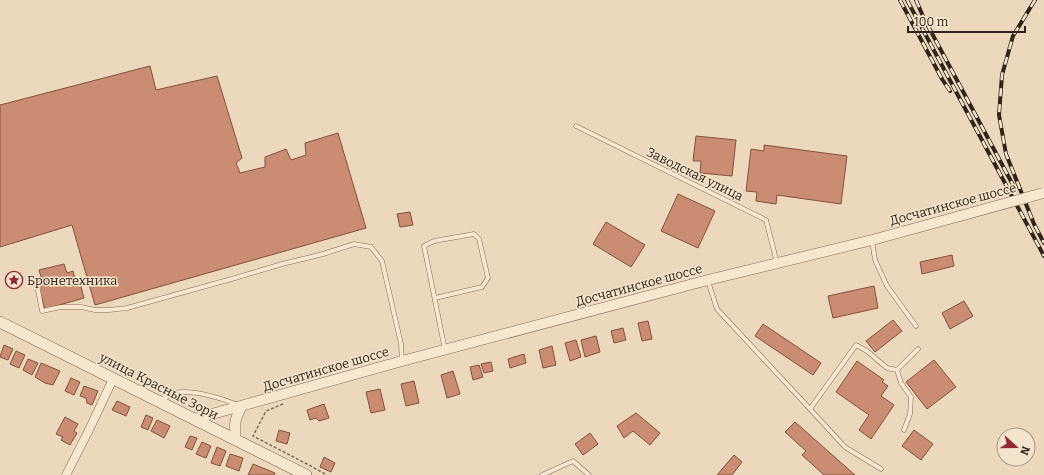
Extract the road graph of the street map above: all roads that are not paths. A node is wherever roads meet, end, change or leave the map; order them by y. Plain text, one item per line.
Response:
1 (576, 126) dead end
2 (1043, 193) edge
3 (872, 240) junction
4 (777, 263) junction
5 (708, 280) junction
6 (37, 285) dead end
7 (435, 298) junction
8 (0, 322) edge
9 (916, 326) dead end
10 (918, 349) dead end
11 (445, 350) junction
12 (402, 361) junction
13 (897, 370) junction
14 (113, 379) junction
15 (157, 401) junction
16 (242, 406) junction
17 (810, 409) junction
18 (194, 419) junction
19 (904, 430) dead end
20 (236, 440) junction
21 (881, 469) dead end
22 (66, 475) edge
23 (306, 475) edge
24 (542, 475) edge
25 (589, 475) edge

1 - 4 lane, Заводская улица
2 - 3 street, Досчатинское шоссе, bridge
3 - 4 street, Досчатинское шоссе
3 - 9 lane
4 - 5 street, Досчатинское шоссе
5 - 11 street, Досчатинское шоссе
5 - 17 lane
6 - 12 lane
7 - 7 lane
7 - 11 lane
8 - 14 main road, улица Красные Зори
10 - 13 lane
11 - 12 street, Досчатинское шоссе
12 - 16 street, Досчатинское шоссе
13 - 17 lane
13 - 19 lane
14 - 15 main road, улица Красные Зори
14 - 22 street
15 - 16 lane
15 - 18 main road, улица Красные Зори
16 - 18 street, Досчатинское шоссе
16 - 20 street
17 - 21 lane
18 - 20 main road, улица Красные Зори
20 - 23 main road, улица Красные Зори
24 - 25 lane

